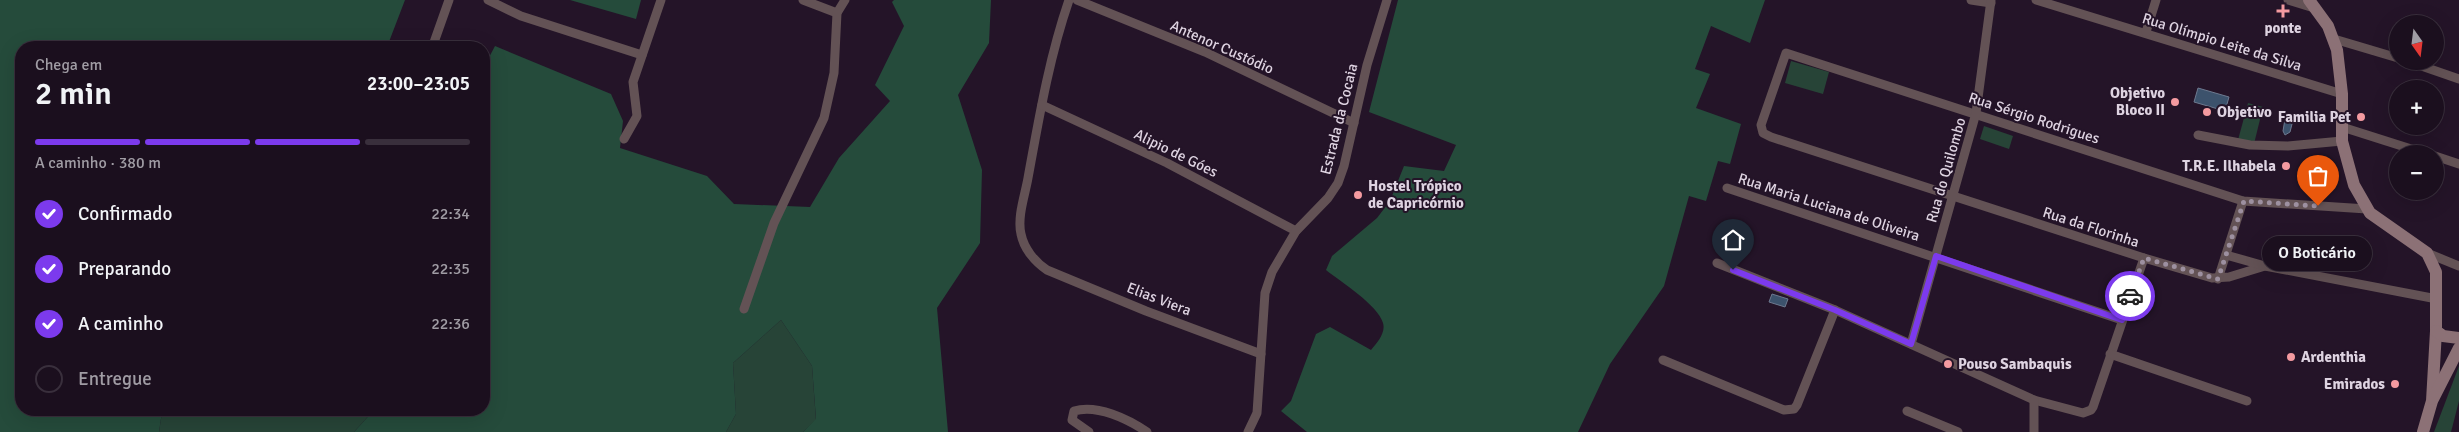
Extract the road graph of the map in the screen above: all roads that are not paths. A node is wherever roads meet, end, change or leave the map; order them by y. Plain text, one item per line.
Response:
1 (450, 0) edge
2 (488, 0) edge
3 (661, 0) edge
4 (803, 0) edge
5 (845, 0) edge
6 (1069, 0) edge
7 (1077, 0) edge
8 (1387, 0) edge
9 (1971, 0) edge
10 (2036, 0) edge
11 (2156, 0) edge
12 (2288, 0) edge
13 (1991, 2) edge
14 (2312, 4) edge
15 (837, 13) junction
16 (2146, 32) junction
17 (2334, 39) junction
18 (435, 41) edge
19 (642, 55) junction
20 (2389, 55) edge
21 (2433, 70) edge
22 (2459, 79) edge
23 (2342, 94) junction
24 (1042, 105) junction
25 (1976, 113) junction
26 (1354, 123) junction
27 (2342, 134) junction
28 (2198, 135) dead end
29 (1771, 137) joint
30 (624, 138) dead end
31 (2389, 145) edge
32 (2444, 159) edge
33 (2459, 164) edge
34 (1727, 188) dead end
35 (1953, 196) junction
36 (2244, 201) junction
37 (2367, 209) junction
38 (1296, 231) junction
39 (2427, 253) junction
40 (2226, 255) junction
41 (1936, 256) junction
42 (2144, 258) junction
43 (1716, 264) dead end
44 (2265, 266) junction
45 (2459, 266) edge
46 (2218, 279) junction
47 (2437, 299) junction
48 (744, 309) dead end
49 (1835, 310) junction
50 (2122, 320) junction
51 (2436, 331) junction
52 (2459, 338) edge
53 (1911, 344) junction
54 (2459, 348) edge
55 (1261, 354) junction
56 (2110, 354) junction
57 (1663, 360) dead end
58 (2034, 400) junction
59 (2247, 401) dead end
60 (2432, 401) junction
61 (1907, 411) dead end
62 (1088, 432) edge
63 (1147, 432) edge
64 (1248, 432) edge
65 (1958, 432) edge
66 (2034, 432) edge
67 (2423, 432) edge

1 - 18 street
2 - 19 street
3 - 19 street
4 - 15 street
5 - 15 street
6 - 24 street
7 - 26 street, Antenor Custódio
8 - 26 street, Estrada da Cocaia
9 - 13 street
10 - 16 street, Rua Olímpio Leite da Silva
11 - 16 street
12 - 14 street
13 - 25 street, Rua do Quilombo
14 - 17 main road
15 - 48 street
16 - 23 street, Rua Olímpio Leite da Silva
17 - 20 street
17 - 23 main road
19 - 30 street
21 - 22 street
23 - 27 main road
24 - 38 street, Alipio de Góes
24 - 55 street
25 - 29 street, Rua Sérgio Rodrigues
25 - 35 street, Rua do Quilombo
25 - 36 street, Rua Sérgio Rodrigues
26 - 38 street, Estrada da Cocaia
27 - 28 street
27 - 31 street
27 - 37 main road
29 - 35 street, Rua da Florinha
32 - 33 street
34 - 41 street, Rua Maria Luciana de Oliveira
35 - 41 street, Rua do Quilombo
35 - 42 street, Rua da Florinha
36 - 37 street, Rua Sérgio Rodrigues
36 - 40 street
37 - 39 main road
38 - 55 street, Estrada da Cocaia
39 - 45 street
39 - 47 main road
40 - 44 street
40 - 46 street
41 - 50 street, Rua Maria Luciana de Oliveira
41 - 53 street, Rua do Quilombo
42 - 46 street, Rua da Florinha
42 - 50 street
43 - 49 street
44 - 46 street
44 - 47 street
47 - 51 main road
49 - 53 street
49 - 57 street
50 - 56 street
51 - 52 main road
51 - 60 main road
53 - 58 street
54 - 60 main road
55 - 64 street, Estrada da Cocaia
56 - 58 street
56 - 59 street
58 - 66 street
60 - 67 main road
61 - 65 street
62 - 63 street

